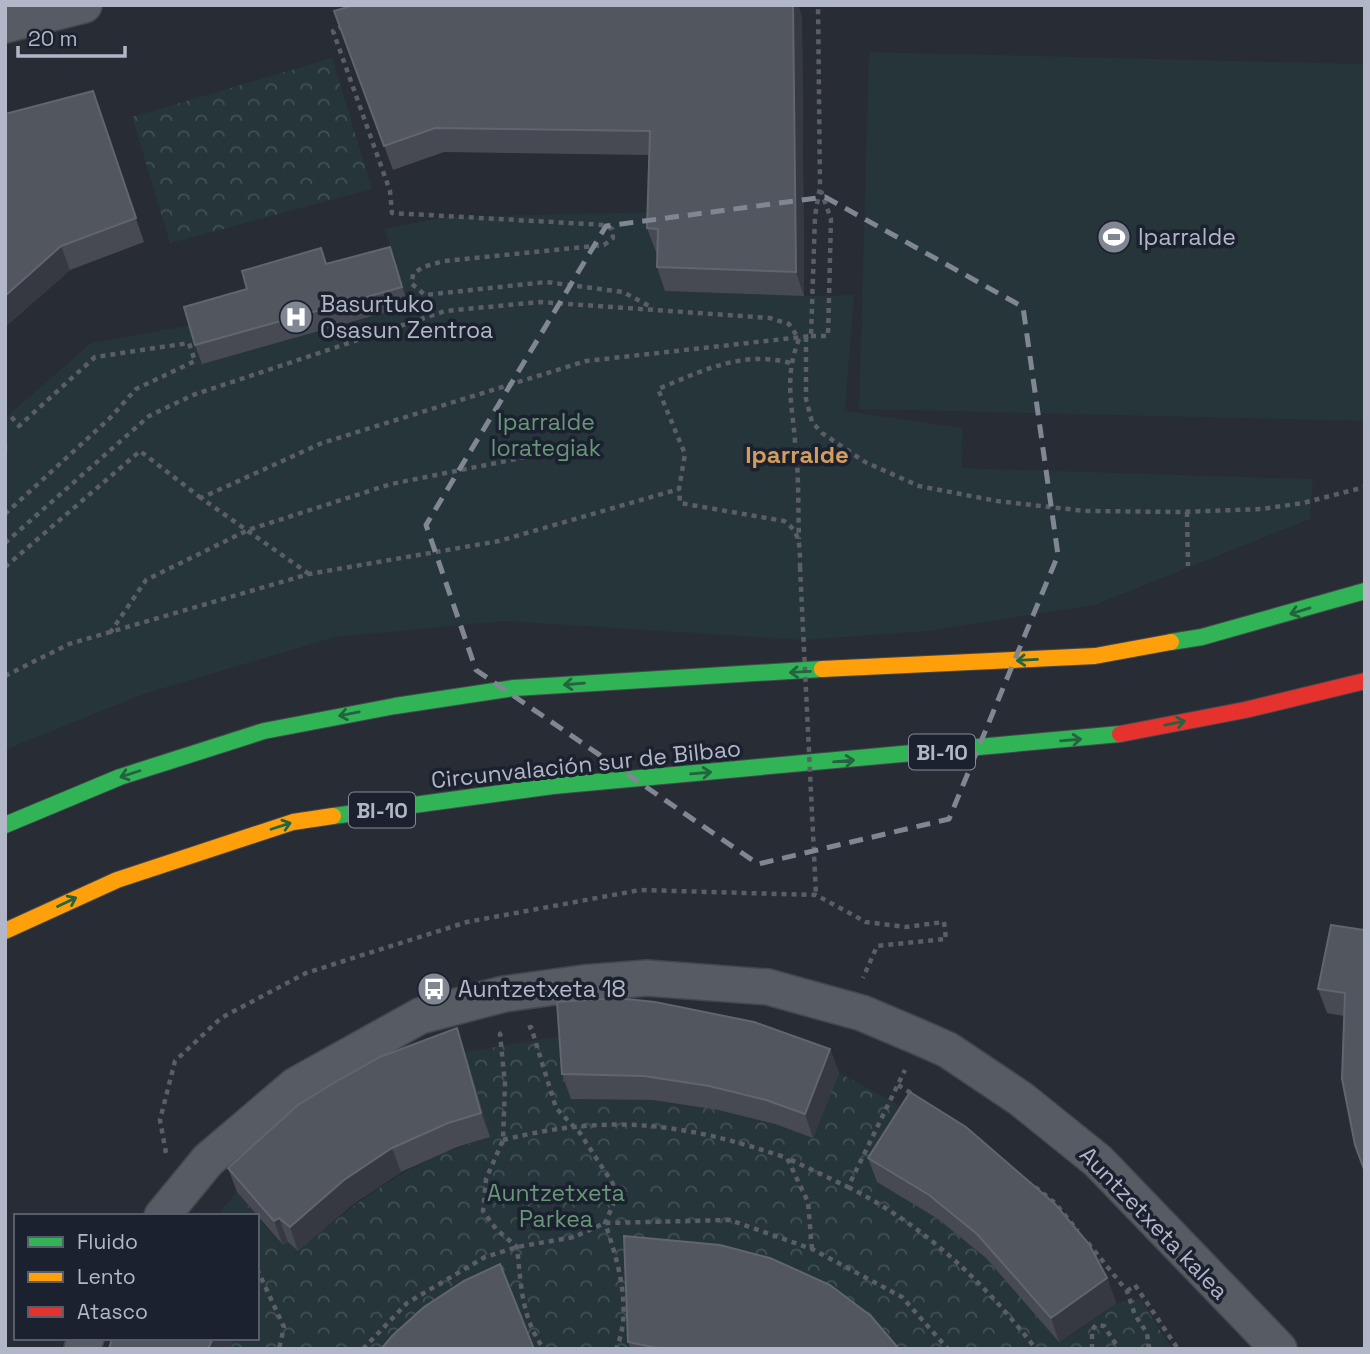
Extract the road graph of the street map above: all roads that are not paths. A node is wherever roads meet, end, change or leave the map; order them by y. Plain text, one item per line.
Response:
1 (85, 5) edge
2 (10, 23) edge
3 (1365, 591) edge
4 (1365, 681) edge
5 (5, 825) edge
6 (5, 931) edge
7 (164, 1214) edge
8 (1272, 1347) edge

1 - 2 street
3 -> 5 highway
6 -> 4 highway, Circunvalación sur de Bilbao / BI-10
7 - 8 street, Auntzetxeta kalea

